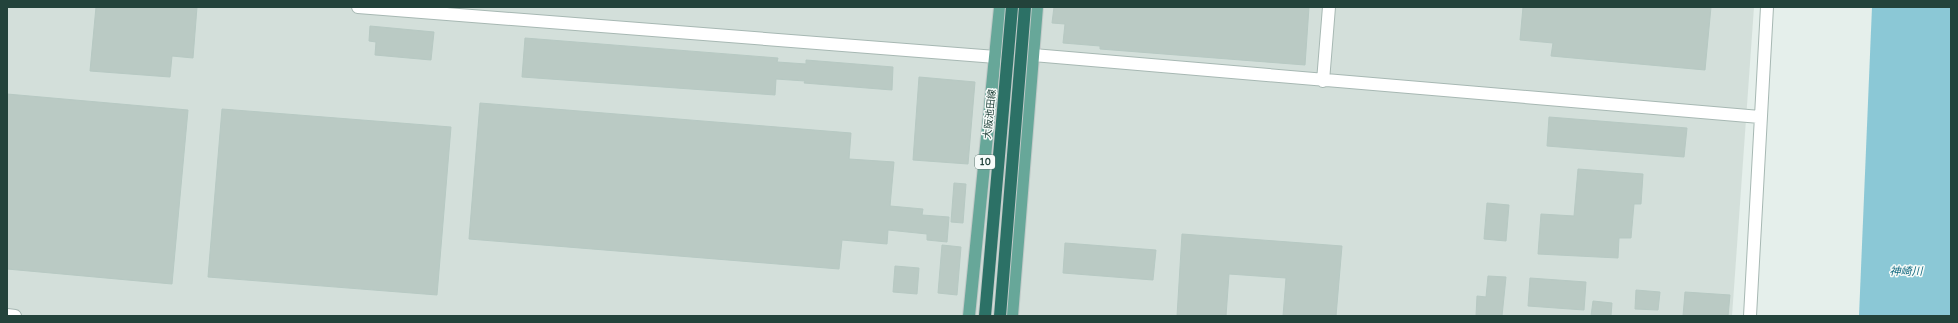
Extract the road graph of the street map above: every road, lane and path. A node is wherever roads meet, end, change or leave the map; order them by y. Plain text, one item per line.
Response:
1 (358, 7) edge
2 (1000, 7) edge
3 (1012, 7) edge
4 (1026, 7) edge
5 (1036, 7) edge
6 (1329, 7) edge
7 (1767, 7) edge
8 (1032, 55) junction
9 (996, 57) junction
10 (1323, 81) junction
11 (1760, 117) junction
12 (7, 315) edge
13 (15, 316) edge
14 (969, 316) edge
15 (986, 316) edge
16 (1000, 316) edge
17 (1012, 316) edge
18 (1750, 316) edge

1 - 9 street
2 - 9 main road, 大阪池田線 / 10
3 - 15 highway, bridge
4 - 16 highway, bridge
5 - 8 main road
6 - 10 street
7 - 11 street
8 - 9 street
8 - 10 street
8 - 17 main road
9 - 14 main road, 大阪池田線 / 10
10 - 11 street
11 - 18 street
12 - 13 street

